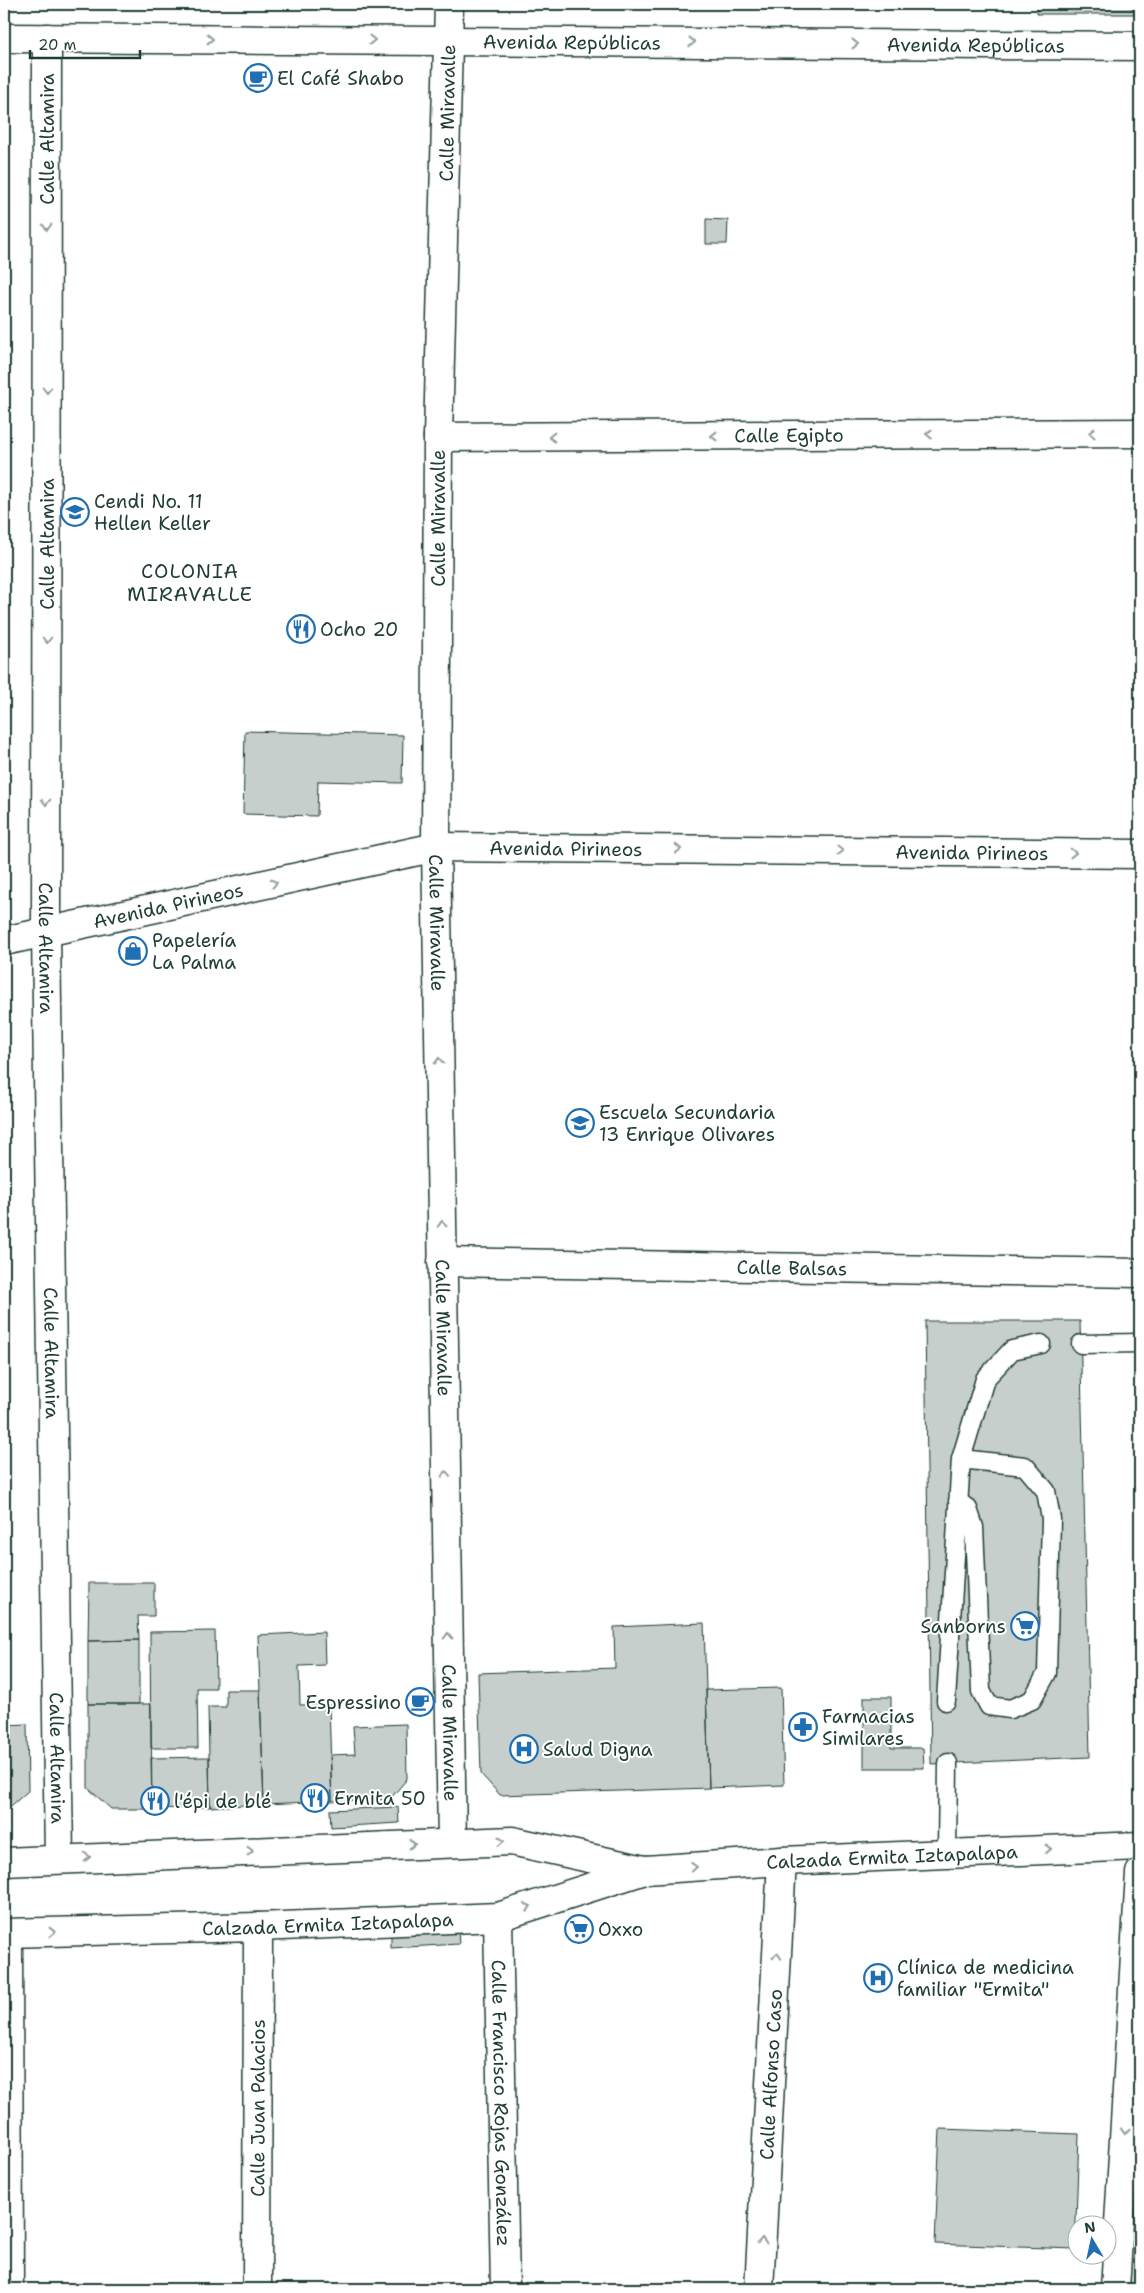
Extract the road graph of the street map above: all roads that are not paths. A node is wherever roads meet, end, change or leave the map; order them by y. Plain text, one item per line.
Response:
1 (449, 4) edge
2 (4, 38) edge
3 (47, 38) junction
4 (449, 40) junction
5 (1140, 46) edge
6 (1140, 433) edge
7 (438, 437) junction
8 (436, 847) junction
9 (1140, 854) edge
10 (46, 932) junction
11 (4, 941) edge
12 (442, 1262) junction
13 (1140, 1273) edge
14 (1140, 1343) edge
15 (1041, 1344) dead end
16 (1081, 1344) dead end
17 (961, 1459) junction
18 (958, 1501) junction
19 (946, 1701) dead end
20 (948, 1764) dead end
21 (452, 1842) junction
22 (1140, 1846) edge
23 (947, 1854) junction
24 (58, 1859) junction
25 (782, 1861) junction
26 (4, 1862) edge
27 (645, 1870) junction
28 (1140, 1873) edge
29 (498, 1917) junction
30 (258, 1927) junction
31 (6, 1933) edge
32 (9, 2289) edge
33 (256, 2289) edge
34 (504, 2289) edge
35 (759, 2289) edge
36 (1115, 2289) edge

1 - 4 street, Calle Miravalle
2 - 3 street, Avenida Repúblicas
3 -> 4 street, Avenida Repúblicas
3 -> 10 street, Calle Altamira
4 -> 5 street, Avenida Repúblicas
4 - 7 street, Calle Miravalle
6 -> 7 street, Calle Egipto
7 - 8 street, Calle Miravalle
8 -> 9 street, Avenida Pirineos
10 -> 8 street, Avenida Pirineos
12 -> 8 street, Calle Miravalle
10 - 11 street, Avenida Pirineos
10 - 24 street, Calle Altamira
12 - 13 street, Calle Balsas
21 -> 12 street, Calle Miravalle
14 - 16 lane
15 - 17 lane
17 - 18 lane
17 - 18 lane
18 - 19 lane
20 - 23 lane
24 -> 21 street, Calzada Ermita Iztapalapa
21 -> 27 street, Calzada Ermita Iztapalapa
23 -> 22 street, Calzada Ermita Iztapalapa
23 - 25 street, Calzada Ermita Iztapalapa
24 - 26 street, Calzada Ermita Iztapalapa
27 -> 25 street, Calzada Ermita Iztapalapa
35 -> 25 street, Calle Alfonso Caso
29 -> 27 street, Calzada Ermita Iztapalapa
28 -> 36 street
29 - 30 street, Calzada Ermita Iztapalapa
29 - 34 street, Calle Francisco Rojas González
31 -> 30 street, Calzada Ermita Iztapalapa
30 - 33 street, Calle Juan Palacios
31 - 32 street

